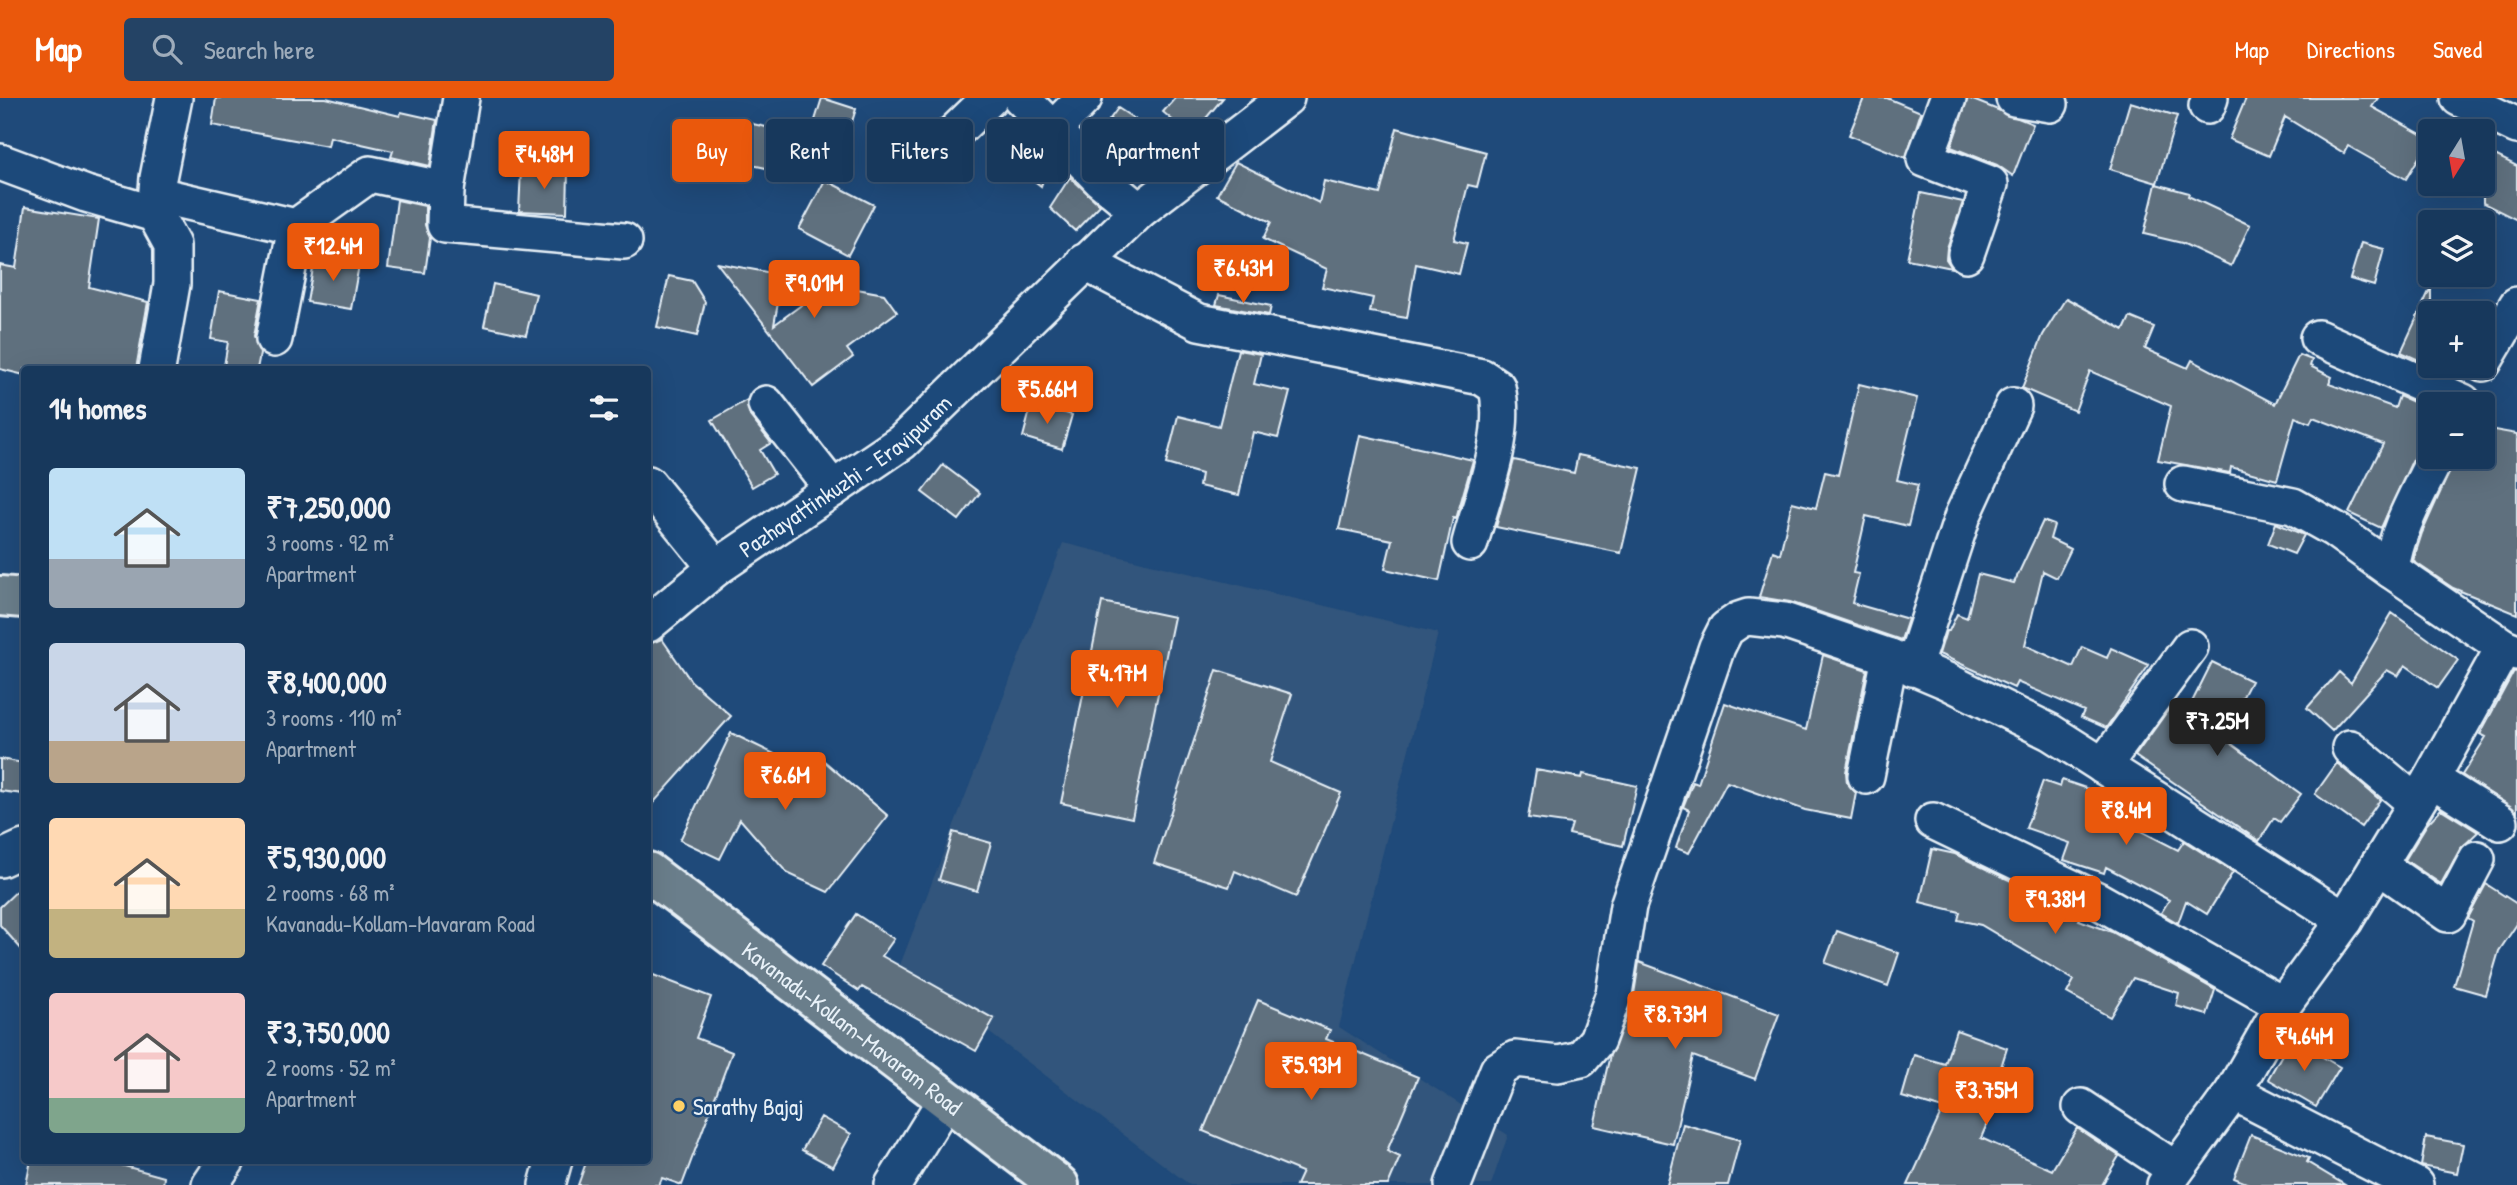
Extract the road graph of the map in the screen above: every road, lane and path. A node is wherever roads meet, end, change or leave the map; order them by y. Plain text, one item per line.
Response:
1 (174, 98) edge
2 (461, 98) edge
3 (990, 98) edge
4 (1021, 98) edge
5 (1084, 98) edge
6 (1286, 98) edge
7 (1948, 98) edge
8 (2014, 98) edge
9 (2459, 98) edge
10 (2050, 104) dead end
11 (968, 119) edge
12 (1041, 119) edge
13 (1063, 119) edge
14 (2517, 126) edge
15 (1068, 146) edge
16 (0, 162) edge
17 (446, 190) junction
18 (157, 204) junction
19 (1139, 211) junction
20 (296, 227) junction
21 (624, 241) dead end
22 (1966, 254) dead end
23 (1084, 262) junction
24 (2517, 305) edge
25 (2318, 338) dead end
26 (274, 340) dead end
27 (2495, 356) edge
28 (158, 366) edge
29 (2438, 392) edge
30 (766, 404) dead end
31 (2013, 406) dead end
32 (2430, 469) edge
33 (2183, 484) dead end
34 (651, 488) edge
35 (833, 489) junction
36 (1470, 543) dead end
37 (716, 568) junction
38 (2390, 570) junction
39 (0, 596) edge
40 (21, 598) edge
41 (651, 622) edge
42 (2190, 647) dead end
43 (2510, 650) edge
44 (1901, 663) junction
45 (2350, 748) dead end
46 (2103, 766) junction
47 (1866, 776) dead end
48 (2424, 791) junction
49 (1933, 821) dead end
50 (2500, 822) dead end
51 (21, 849) edge
52 (0, 859) edge
53 (2477, 859) dead end
54 (2378, 865) junction
55 (651, 874) edge
56 (2345, 920) junction
57 (2283, 1005) junction
58 (2233, 1092) junction
59 (946, 1099) junction
60 (2081, 1107) dead end
61 (225, 1164) edge
62 (553, 1164) edge
63 (2170, 1177) edge
64 (210, 1185) edge
65 (547, 1185) edge
66 (893, 1185) edge
67 (1059, 1185) edge
68 (1453, 1185) edge
69 (2416, 1185) edge

1 - 18 street
2 - 17 street
3 - 11 street
4 - 12 street
5 - 13 street
6 - 19 street, Pazhayattinkuzhi - Eravipuram
7 - 22 street
8 - 10 street
9 - 14 street
15 - 19 street
16 - 18 street
17 - 20 street
17 - 21 street
18 - 20 street
18 - 28 street
19 - 23 street, Pazhayattinkuzhi - Eravipuram
20 - 26 street
23 - 35 street, Pazhayattinkuzhi - Eravipuram
23 - 36 street
24 - 27 street
25 - 29 street
30 - 35 street
31 - 44 street
32 - 38 street
33 - 38 street
34 - 37 street
35 - 37 street, Pazhayattinkuzhi - Eravipuram
37 - 41 street, Pazhayattinkuzhi - Eravipuram
38 - 43 street
39 - 40 main road
42 - 46 street
43 - 48 street
44 - 46 street
44 - 47 street
44 - 68 street
45 - 48 street
46 - 56 street
48 - 50 street
48 - 54 street
49 - 57 street
51 - 52 street
53 - 54 street
54 - 56 street
55 - 59 main road, Kavanadu-Kollam-Mavaram Road
56 - 57 street
57 - 58 street
58 - 63 street
58 - 69 street
59 - 66 street
59 - 67 main road, Kavanadu-Kollam-Mavaram Road
60 - 63 street
61 - 64 street
62 - 65 street

